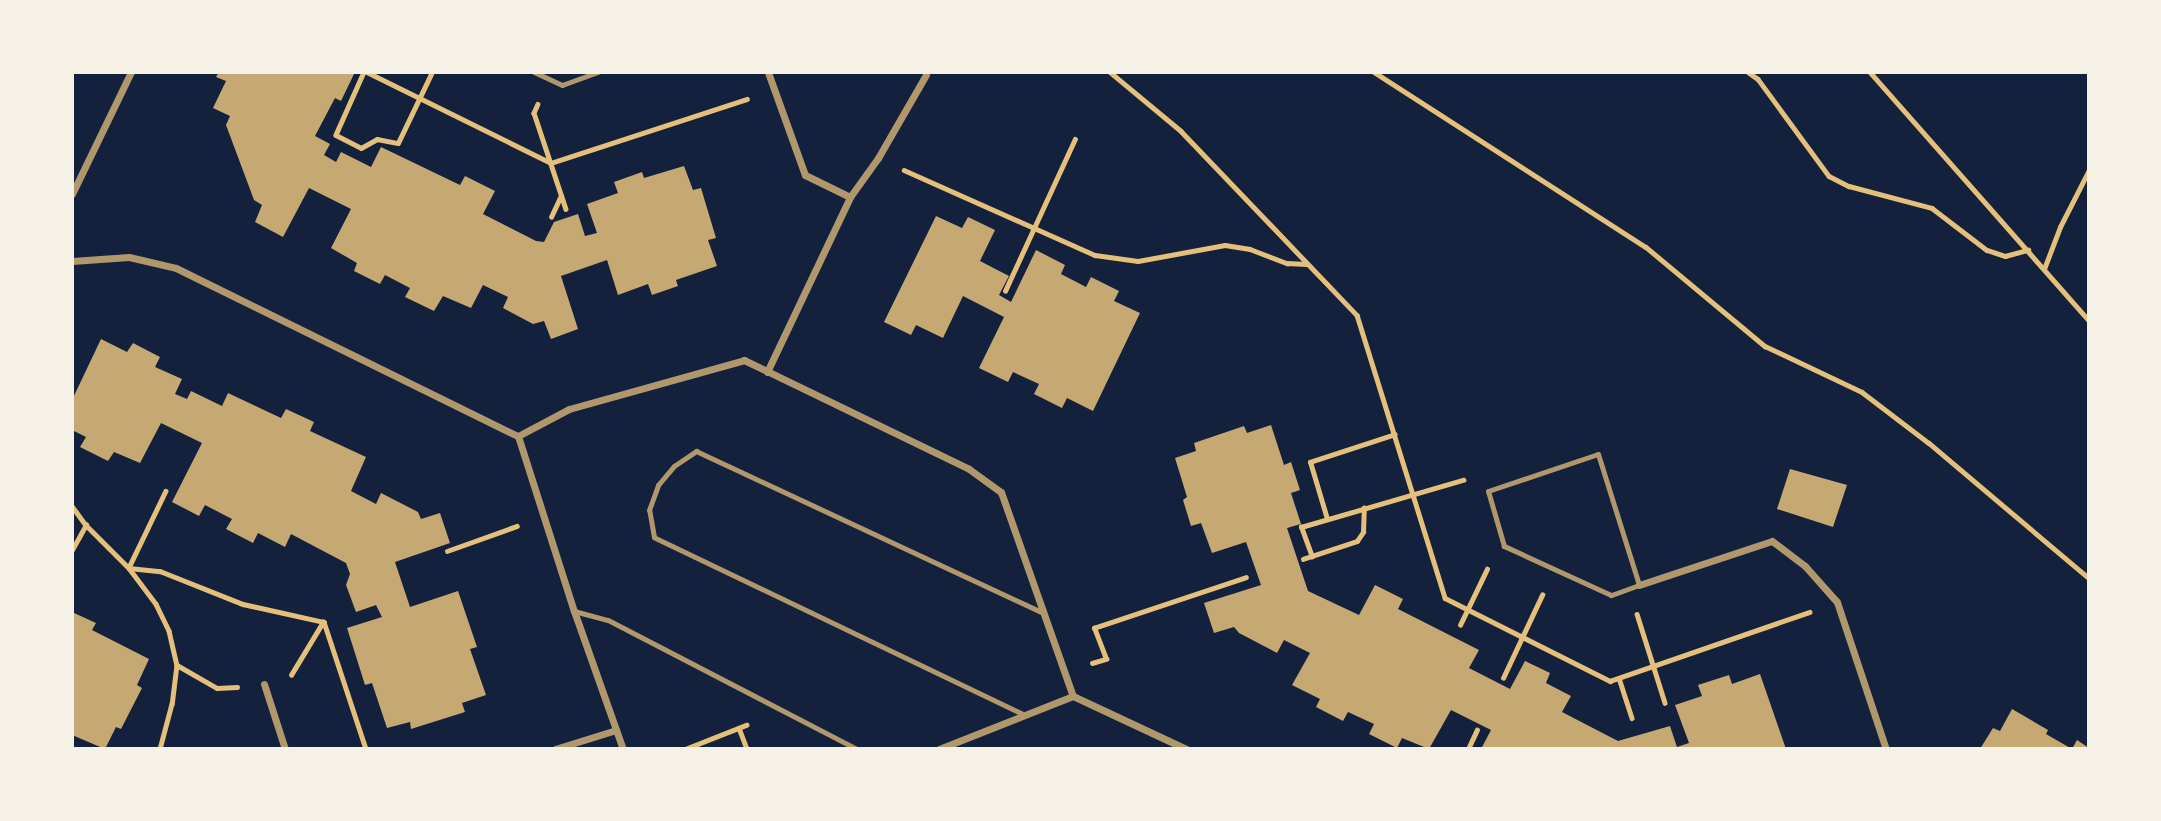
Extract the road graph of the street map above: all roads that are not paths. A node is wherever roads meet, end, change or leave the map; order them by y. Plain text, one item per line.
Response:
1 (131, 72) edge
2 (534, 72) edge
3 (598, 72) edge
4 (768, 72) edge
5 (926, 75) dead end
6 (72, 194) edge
7 (850, 197) junction
8 (72, 261) edge
9 (767, 372) junction
10 (518, 436) junction
11 (1639, 585) junction
12 (574, 611) junction
13 (1043, 613) junction
14 (264, 684) road end
15 (1073, 696) junction
16 (1026, 716) junction
17 (616, 730) junction
18 (285, 749) edge
19 (555, 749) edge
20 (623, 749) edge
21 (857, 749) edge
22 (939, 749) edge
23 (1186, 749) edge
24 (1886, 749) edge

1 - 6 street
2 - 3 lane
4 - 7 street
5 - 7 street
7 - 9 street
8 - 10 street
9 - 10 street
9 - 13 street
10 - 12 street
11 - 11 lane
11 - 24 street
12 - 17 street
12 - 21 lane
13 - 15 street
13 - 16 lane
14 - 18 street
15 - 16 street
15 - 23 street
16 - 22 street
17 - 19 street
17 - 20 street

